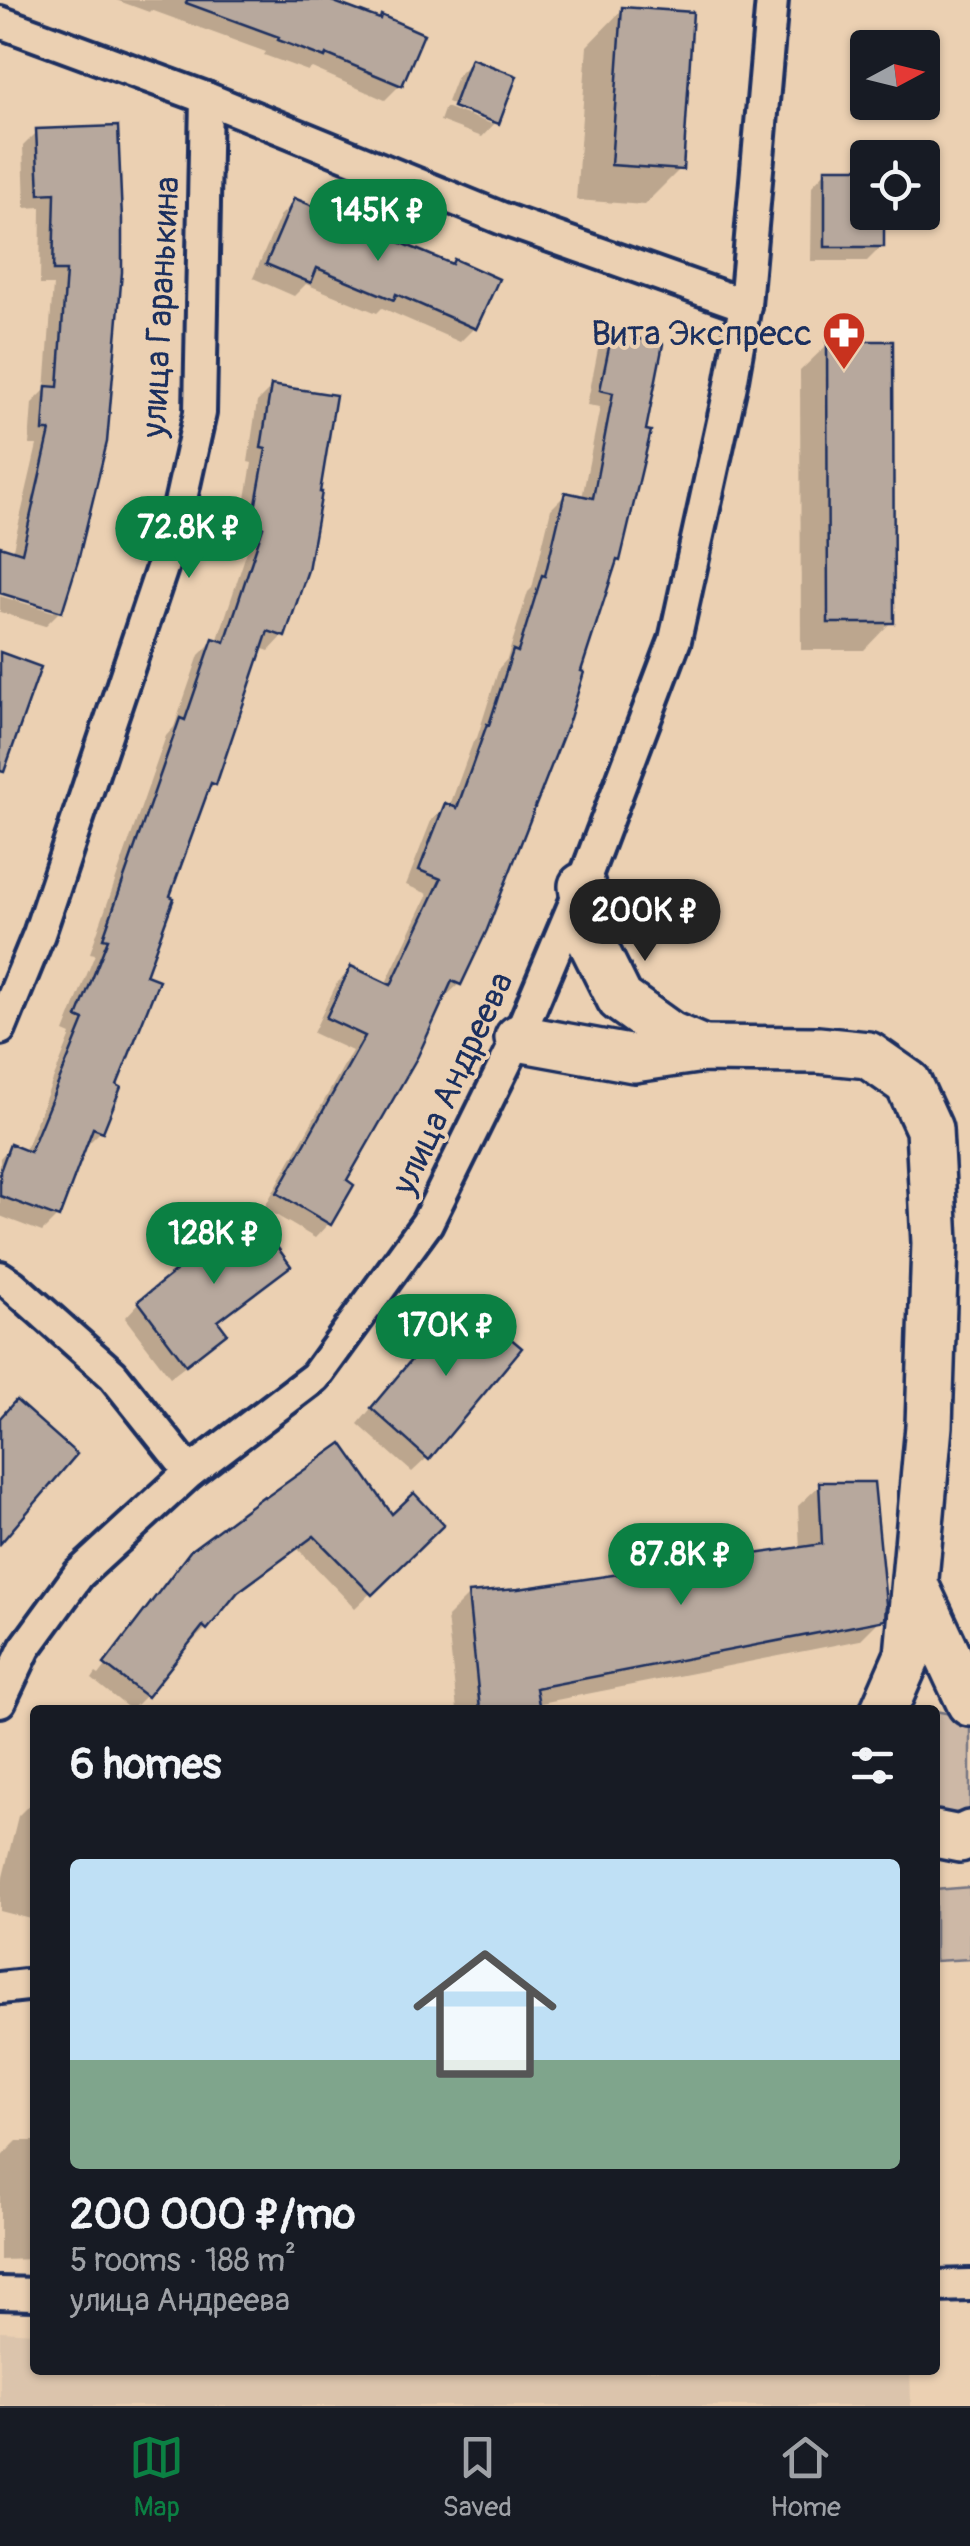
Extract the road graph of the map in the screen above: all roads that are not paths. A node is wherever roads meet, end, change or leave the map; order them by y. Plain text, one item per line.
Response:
1 (772, 0) edge
2 (0, 22) edge
3 (206, 98) junction
4 (745, 305) junction
5 (582, 886) junction
6 (0, 1029) edge
7 (518, 1038) junction
8 (703, 1049) junction
9 (0, 1277) edge
10 (190, 1472) junction
11 (916, 1586) junction
12 (0, 1701) edge
13 (970, 1704) edge
14 (888, 1705) edge
15 (895, 1705) edge
16 (30, 1985) edge
17 (0, 1988) edge
18 (970, 2285) edge
19 (940, 2286) edge
20 (0, 2294) edge
21 (30, 2294) edge

1 - 4 street, улица Андреева
2 - 3 street
3 - 4 street
3 - 6 street, улица Гаранькина
4 - 5 street, улица Андреева
5 - 7 street, улица Андреева
5 - 8 street
7 - 8 street
7 - 10 street, улица Андреева
8 - 11 street
9 - 10 street
10 - 12 street, улица Андреева
11 - 13 street
11 - 14 street
13 - 15 street
16 - 17 street
18 - 19 street
20 - 21 street

